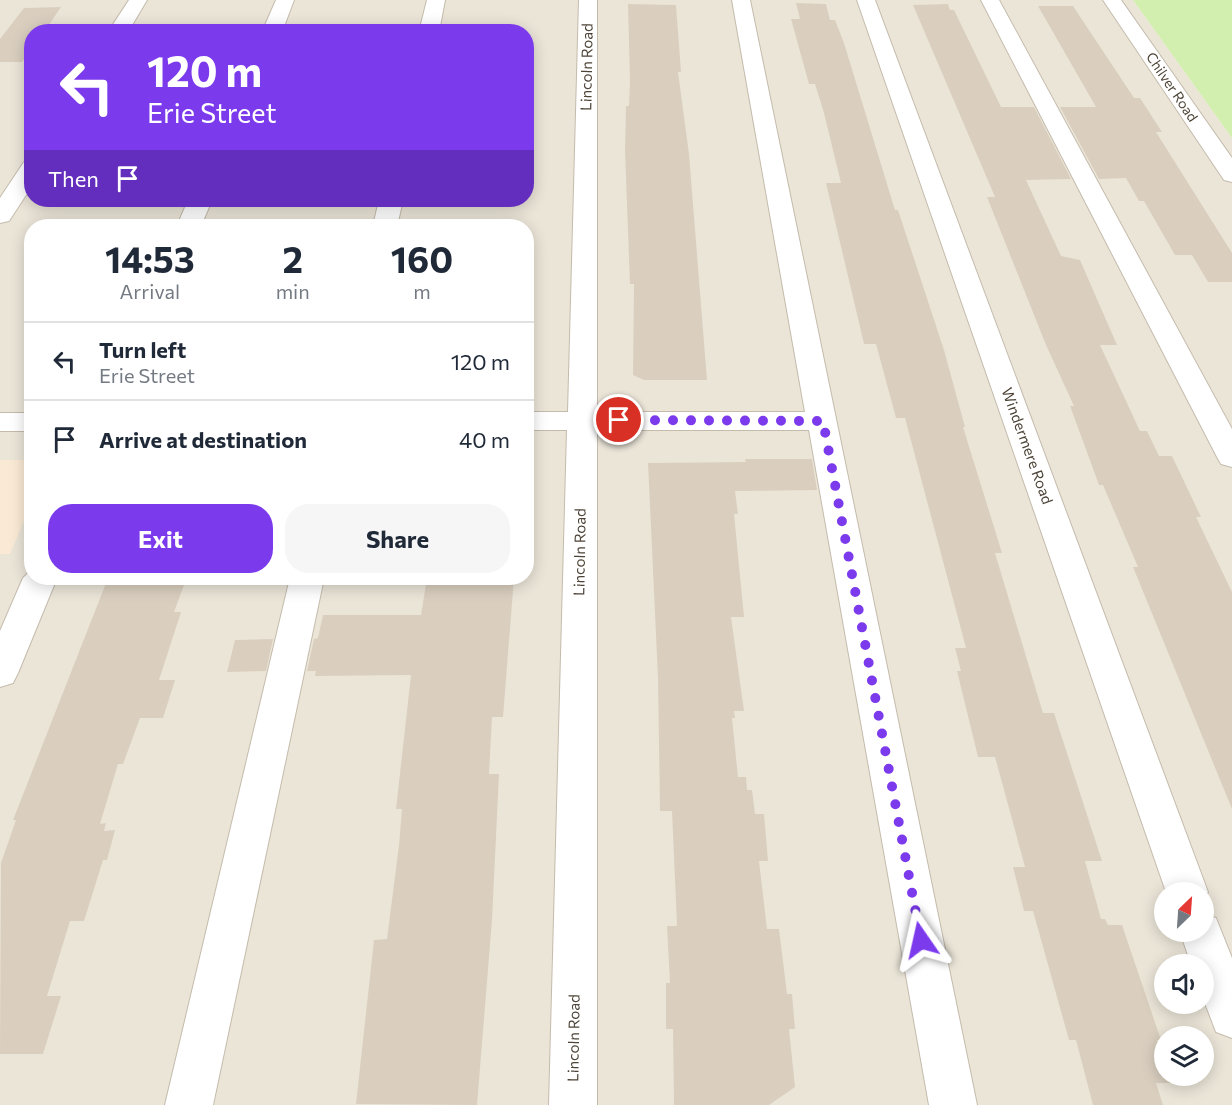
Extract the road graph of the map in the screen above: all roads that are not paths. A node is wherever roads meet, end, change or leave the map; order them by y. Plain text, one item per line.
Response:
1 (138, 0) edge
2 (285, 0) edge
3 (436, 0) edge
4 (588, 0) edge
5 (741, 0) edge
6 (866, 0) edge
7 (990, 0) edge
8 (1112, 0) edge
9 (123, 24) edge
10 (275, 24) edge
11 (431, 24) edge
12 (1232, 175) edge
13 (24, 179) edge
14 (0, 216) edge
15 (581, 420) junction
16 (534, 421) edge
17 (823, 421) junction
18 (0, 422) edge
19 (24, 422) edge
20 (1232, 457) edge
21 (37, 585) edge
22 (305, 585) edge
23 (0, 673) edge
24 (1183, 882) edge
25 (1205, 942) edge
26 (1232, 1017) edge
27 (189, 1105) edge
28 (573, 1105) edge
29 (953, 1105) edge

1 - 9 street
2 - 10 street
3 - 11 street
4 - 15 street, Lincoln Road
5 - 17 street
6 - 24 street, Windermere Road
7 - 20 street
8 - 12 street, Chilver Road
13 - 14 street
15 - 16 street
15 - 17 street
15 - 28 street, Lincoln Road
17 - 29 street
18 - 19 street
21 - 23 street
22 - 27 street
25 - 26 street

